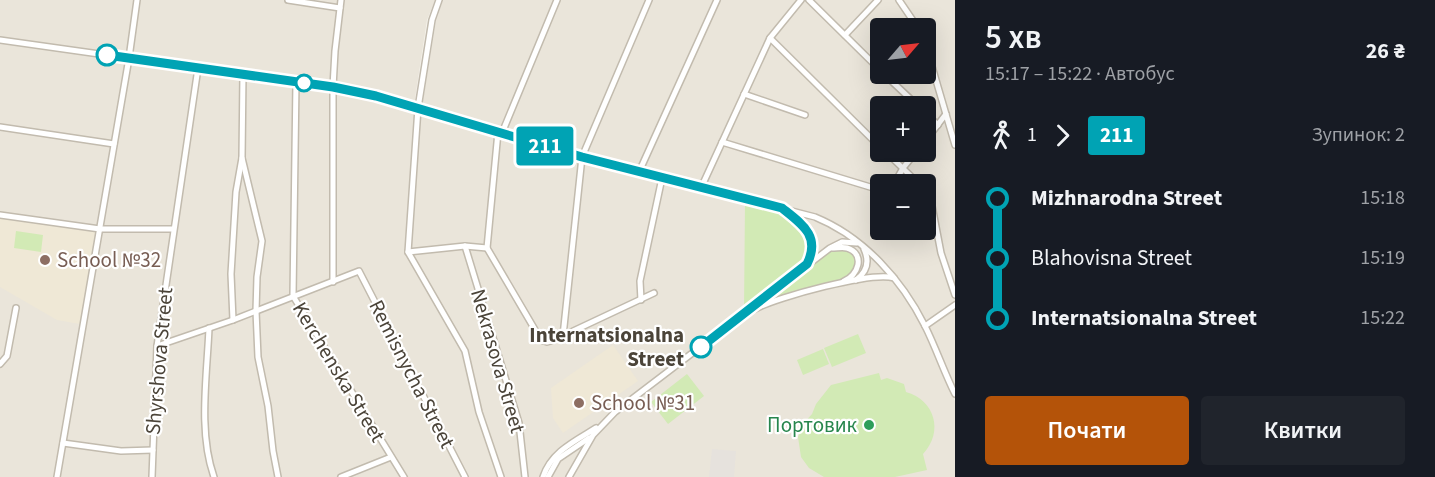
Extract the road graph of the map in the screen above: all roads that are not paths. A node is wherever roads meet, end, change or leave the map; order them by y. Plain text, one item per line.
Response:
1 (137, 0) edge
2 (288, 0) edge
3 (341, 0) edge
4 (439, 0) edge
5 (557, 0) edge
6 (649, 0) edge
7 (717, 0) edge
8 (801, 0) edge
9 (809, 0) edge
10 (878, 0) edge
11 (899, 0) edge
12 (339, 8) junction
13 (911, 18) edge
14 (845, 35) junction
15 (770, 38) junction
16 (0, 40) edge
17 (129, 58) junction
18 (870, 60) edge
19 (198, 68) junction
20 (243, 74) junction
21 (936, 80) edge
22 (296, 82) junction
23 (895, 84) edge
24 (333, 87) junction
25 (744, 94) junction
26 (907, 96) edge
27 (418, 108) junction
28 (946, 114) junction
29 (805, 115) dead end
30 (938, 125) joint
31 (0, 127) edge
32 (936, 128) edge
33 (500, 132) junction
34 (870, 137) edge
35 (722, 142) junction
36 (114, 144) junction
37 (955, 145) edge
38 (582, 157) junction
39 (242, 158) junction
40 (896, 162) edge
41 (908, 162) edge
42 (903, 168) junction
43 (639, 172) junction
44 (900, 174) edge
45 (909, 174) edge
46 (662, 178) junction
47 (870, 187) edge
48 (701, 188) junction
49 (782, 208) junction
50 (0, 215) edge
51 (936, 227) edge
52 (100, 229) junction
53 (173, 229) junction
54 (861, 245) junction
55 (465, 246) junction
56 (487, 248) junction
57 (830, 248) junction
58 (408, 252) junction
59 (807, 264) junction
60 (896, 279) junction
61 (333, 282) junction
62 (852, 282) junction
63 (819, 289) junction
64 (654, 293) dead end
65 (955, 295) edge
66 (293, 296) junction
67 (640, 300) junction
68 (955, 305) edge
69 (16, 308) dead end
70 (256, 311) junction
71 (233, 320) junction
72 (736, 320) junction
73 (925, 326) junction
74 (209, 328) junction
75 (563, 336) junction
76 (157, 346) junction
77 (0, 364) edge
78 (955, 394) edge
79 (603, 423) junction
80 (593, 435) junction
81 (63, 442) junction
82 (153, 450) junction
83 (391, 457) junction
84 (152, 476) edge
85 (545, 476) edge
86 (57, 477) edge
87 (214, 477) edge
88 (278, 477) edge
89 (341, 477) edge
90 (404, 477) edge
91 (465, 477) edge
92 (501, 477) edge
93 (525, 477) edge
94 (535, 477) edge
95 (569, 477) edge

1 - 17 street
2 - 12 street
3 - 12 street
4 - 27 street
5 - 33 street
6 - 38 street
7 - 43 street
8 - 15 street
9 - 14 street
10 - 14 street
11 - 13 street
12 - 24 street
14 - 18 street
15 - 25 street
15 - 34 street
16 - 17 street
17 - 19 street
17 - 36 street
19 - 20 street
19 - 53 street, Shyrshova Street
20 - 22 street
20 - 39 street
21 - 28 street
22 - 24 street
22 - 66 street, Kerchenska Street
23 - 26 street
24 - 27 street
24 - 61 street
25 - 29 street
25 - 35 street
27 - 33 street
27 - 58 street
28 - 30 street
28 - 37 street
30 - 32 street
31 - 36 street
33 - 38 street
33 - 56 street
35 - 47 street
35 - 48 street
36 - 52 street
38 - 43 street
38 - 75 street
39 - 70 street
39 - 71 street
40 - 42 street
41 - 42 street
42 - 44 street
42 - 45 street
43 - 46 street
46 - 48 street
46 - 67 street
48 - 49 street
49 - 54 street
49 - 59 street
50 - 52 street
51 - 65 street
52 - 53 street
52 - 81 street
53 - 76 street, Shyrshova Street
54 - 57 street
54 - 60 street
54 - 62 street
55 - 56 street
55 - 58 street
55 - 93 street, Nekrasova Street
56 - 75 street
57 - 59 street
57 - 63 street
58 - 92 street
59 - 72 street
60 - 62 street
60 - 73 street
61 - 66 street
61 - 91 street, Remisnycha Street
62 - 63 street
63 - 72 street
64 - 67 street
66 - 70 street
66 - 83 street, Kerchenska Street
67 - 75 street
68 - 73 street
69 - 77 street
70 - 71 street
70 - 88 street
71 - 74 street
72 - 79 street
73 - 78 street
74 - 76 street
74 - 87 street
76 - 82 street, Shyrshova Street
79 - 80 street
79 - 85 street
80 - 85 street
80 - 95 street
81 - 82 street
81 - 86 street
82 - 84 street, Shyrshova Street
83 - 89 street
83 - 90 street, Kerchenska Street
85 - 94 street

